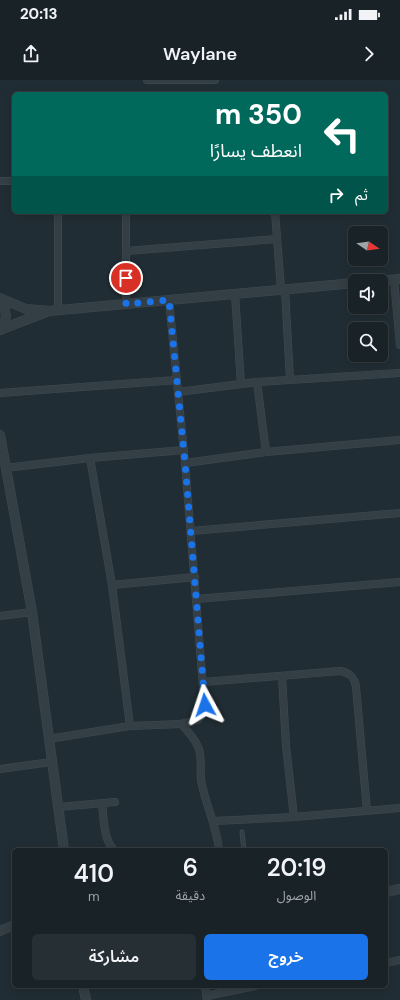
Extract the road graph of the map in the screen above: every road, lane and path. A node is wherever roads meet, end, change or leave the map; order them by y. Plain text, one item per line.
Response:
1 (147, 80) edge
2 (215, 80) edge
3 (0, 181) edge
4 (12, 181) edge
5 (58, 214) edge
6 (126, 214) edge
7 (275, 214) edge
8 (277, 239) junction
9 (126, 251) junction
10 (397, 280) edge
11 (348, 284) edge
12 (283, 289) junction
13 (235, 294) junction
14 (0, 299) edge
15 (169, 300) junction
16 (126, 304) junction
17 (54, 311) junction
18 (1, 330) edge
19 (400, 341) edge
20 (400, 345) edge
21 (400, 373) edge
22 (177, 380) junction
23 (290, 380) junction
24 (257, 382) junction
25 (241, 384) junction
26 (178, 392) junction
27 (0, 393) edge
28 (0, 436) edge
29 (400, 440) edge
30 (184, 450) junction
31 (266, 452) junction
32 (90, 458) junction
33 (185, 463) junction
34 (5, 468) junction
35 (400, 513) edge
36 (191, 531) junction
37 (194, 577) junction
38 (400, 582) edge
39 (112, 585) junction
40 (196, 599) junction
41 (32, 612) junction
42 (0, 616) edge
43 (282, 676) junction
44 (203, 682) junction
45 (181, 724) junction
46 (130, 726) junction
47 (48, 739) junction
48 (52, 762) junction
49 (0, 769) edge
50 (115, 802) dead end
51 (102, 804) junction
52 (59, 807) junction
53 (400, 808) edge
54 (367, 811) junction
55 (294, 817) junction
56 (214, 821) junction
57 (242, 832) dead end
58 (65, 847) edge
59 (113, 848) edge
60 (219, 848) edge
61 (244, 848) edge
62 (400, 889) edge
63 (388, 892) edge
64 (12, 926) edge
65 (0, 931) edge
66 (400, 960) edge
67 (388, 963) edge
68 (83, 988) edge
69 (204, 988) edge
70 (247, 988) edge
71 (206, 998) edge
72 (86, 1000) edge

1 - 2 street
3 - 4 street
5 - 17 street
6 - 9 street
7 - 8 street
8 - 9 street
8 - 12 street
9 - 16 street
10 - 19 street
11 - 12 street
12 - 13 street
12 - 23 street
13 - 15 street
13 - 25 street
14 - 17 street
14 - 18 street
15 - 16 street
15 - 22 street
16 - 17 street
17 - 18 street
19 - 20 street
21 - 23 street
22 - 26 street
22 - 27 street
23 - 24 street
24 - 25 street
24 - 31 street
25 - 26 street
26 - 30 street
28 - 34 street
29 - 31 street
30 - 32 street
30 - 33 street
31 - 33 street
32 - 34 street
32 - 39 street
33 - 36 street
34 - 41 street
35 - 36 street
36 - 37 street
37 - 39 street
37 - 40 street
38 - 40 street
39 - 46 street
40 - 44 street
41 - 42 street
41 - 47 street
43 - 44 street
43 - 54 street
43 - 55 street
44 - 45 street
45 - 46 street
45 - 56 street
46 - 47 street
47 - 48 street
48 - 49 street
48 - 52 street
50 - 51 street
51 - 52 street
51 - 59 street
52 - 58 street
53 - 54 street
54 - 55 street
55 - 56 street
56 - 60 street
57 - 61 lane
62 - 63 street
64 - 65 street
66 - 67 street
68 - 72 street
69 - 71 street
70 - 71 street

